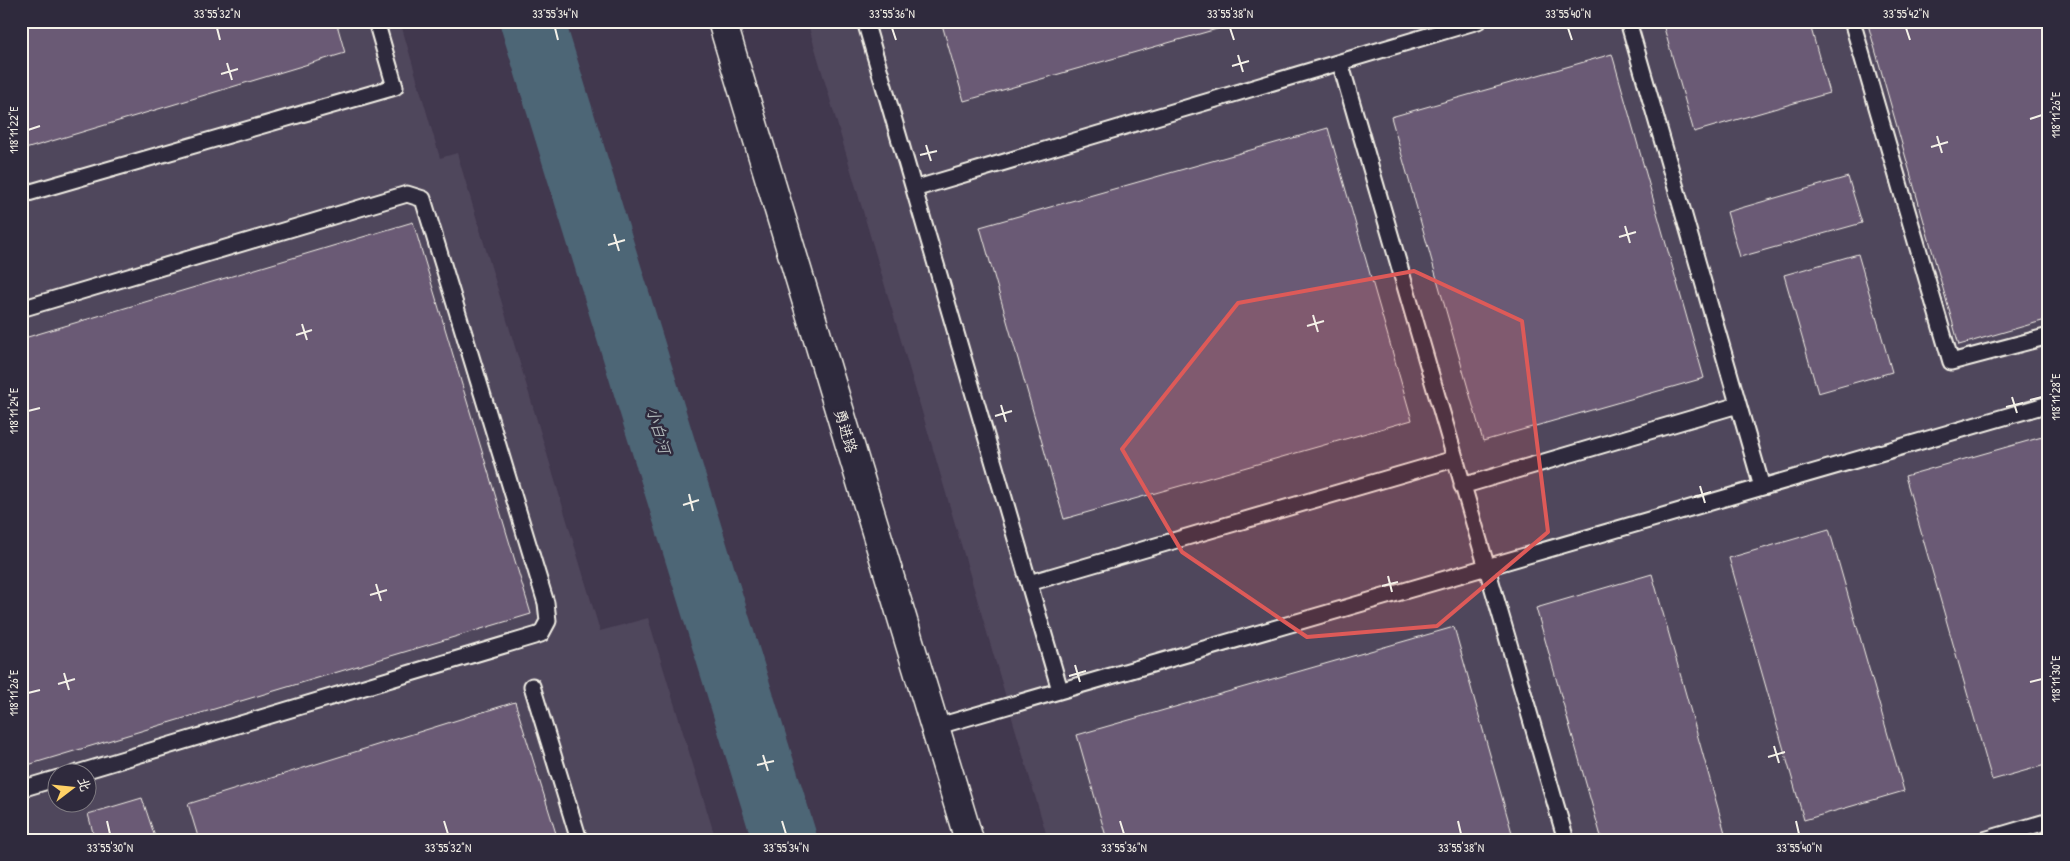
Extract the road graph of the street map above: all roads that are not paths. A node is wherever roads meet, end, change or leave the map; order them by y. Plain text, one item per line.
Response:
1 (376, 21) edge
2 (865, 21) edge
3 (1478, 21) edge
4 (1628, 21) edge
5 (1852, 21) edge
6 (725, 22) edge
7 (1340, 62) junction
8 (914, 189) junction
9 (21, 195) edge
10 (21, 309) edge
11 (2049, 336) edge
12 (2049, 404) edge
13 (1738, 405) junction
14 (1454, 459) junction
15 (1462, 486) junction
16 (1762, 487) junction
17 (1485, 567) junction
18 (1029, 583) junction
19 (532, 686) dead end
20 (1060, 690) junction
21 (935, 727) junction
22 (98, 767) edge
23 (48, 781) edge
24 (21, 789) edge
25 (2049, 821) edge
26 (578, 840) edge
27 (969, 840) edge
28 (1566, 840) edge
29 (1984, 840) edge

1 - 9 lane
2 - 8 lane
3 - 7 lane
4 - 13 lane
5 - 11 lane
6 - 21 street, 勇进路
7 - 8 lane
7 - 14 lane
8 - 18 lane
10 - 22 lane
12 - 16 lane
13 - 15 lane
13 - 16 lane
14 - 15 lane
14 - 18 lane
15 - 17 lane
16 - 17 lane
17 - 20 lane
17 - 28 lane
18 - 20 lane
19 - 26 lane
20 - 21 lane
21 - 27 street, 勇进路
23 - 24 lane
25 - 29 lane

